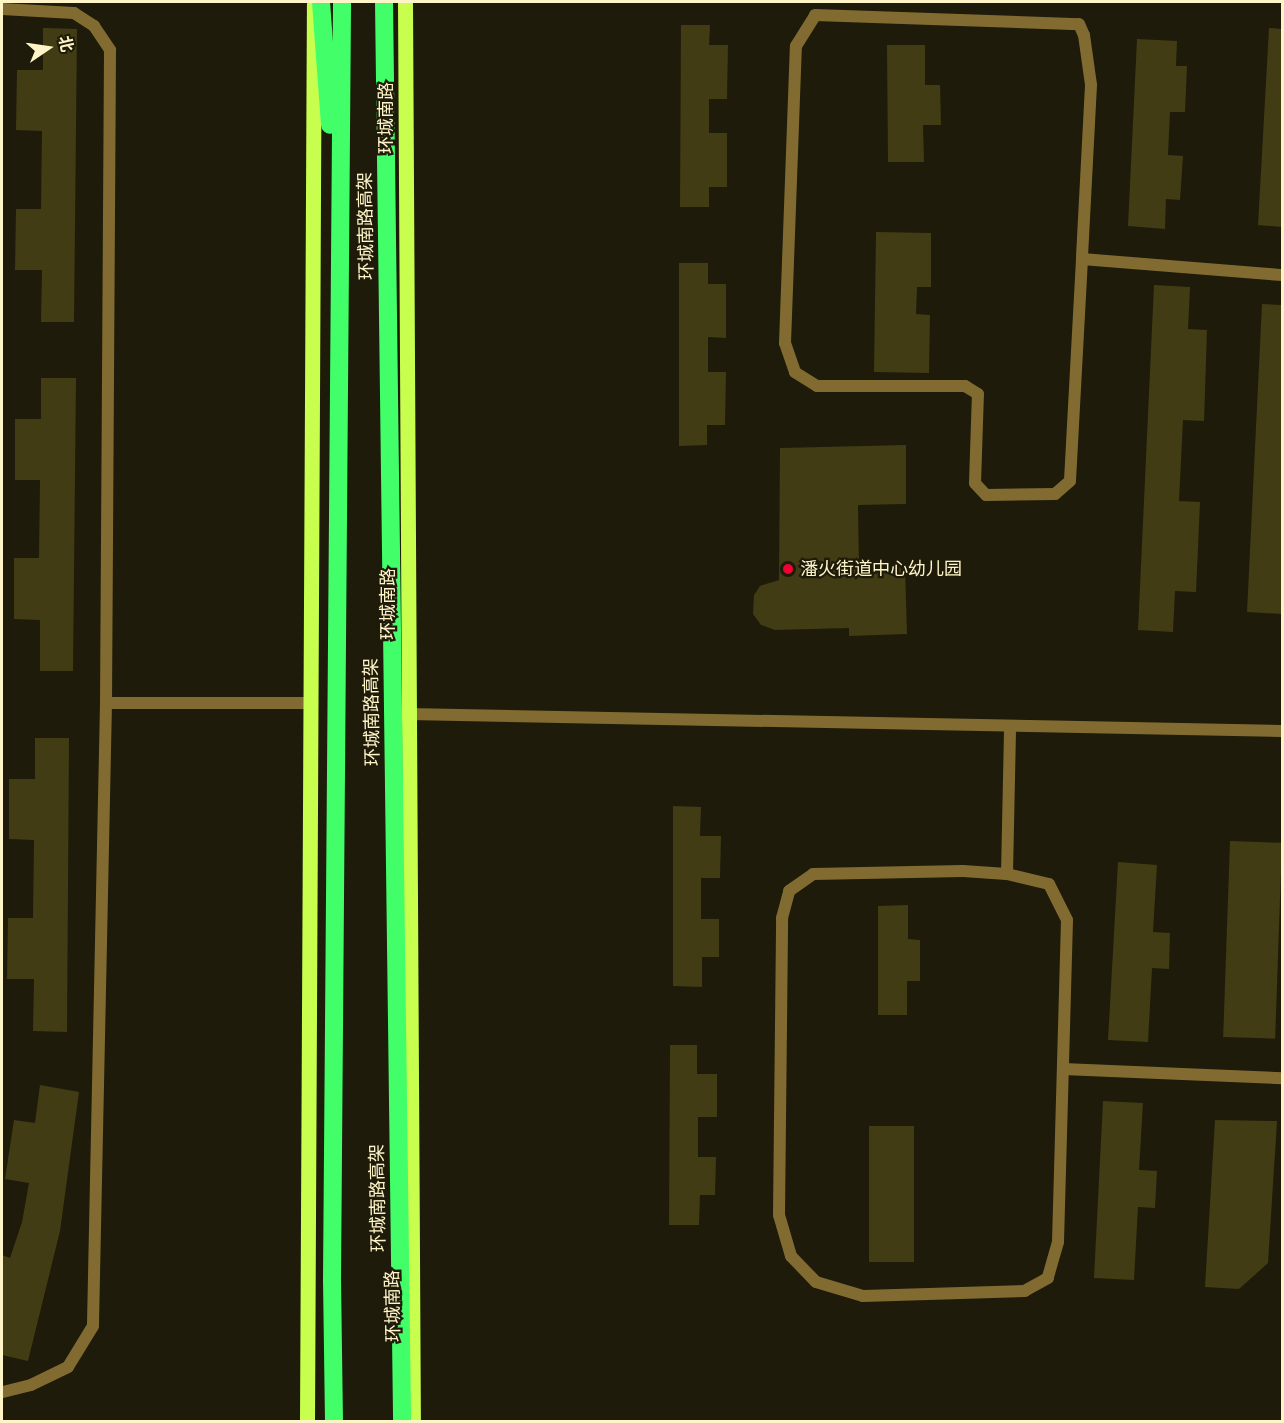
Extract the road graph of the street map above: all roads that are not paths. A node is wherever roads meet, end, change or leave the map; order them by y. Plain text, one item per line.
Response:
1 (314, 2) edge
2 (321, 2) edge
3 (342, 2) edge
4 (384, 2) edge
5 (405, 2) edge
6 (2, 9) edge
7 (340, 246) junction
8 (1082, 259) junction
9 (1282, 275) edge
10 (106, 703) junction
11 (310, 703) junction
12 (408, 714) junction
13 (1010, 726) junction
14 (1282, 731) edge
15 (1007, 874) junction
16 (1063, 1069) junction
17 (1282, 1078) edge
18 (2, 1392) edge
19 (307, 1422) edge
20 (334, 1422) edge
21 (402, 1422) edge
22 (413, 1422) edge

1 - 11 main road
2 - 7 highway
3 - 7 highway, 环城南路高架
4 - 21 highway, 环城南路高架
5 - 12 main road, 环城南路
6 - 10 street
7 - 20 highway, 环城南路高架
8 - 8 street
8 - 9 street
10 - 11 street
10 - 18 street
11 - 19 main road
12 - 13 street
12 - 22 main road, 环城南路
13 - 14 street
13 - 15 street
15 - 16 street
15 - 16 street
16 - 17 street

